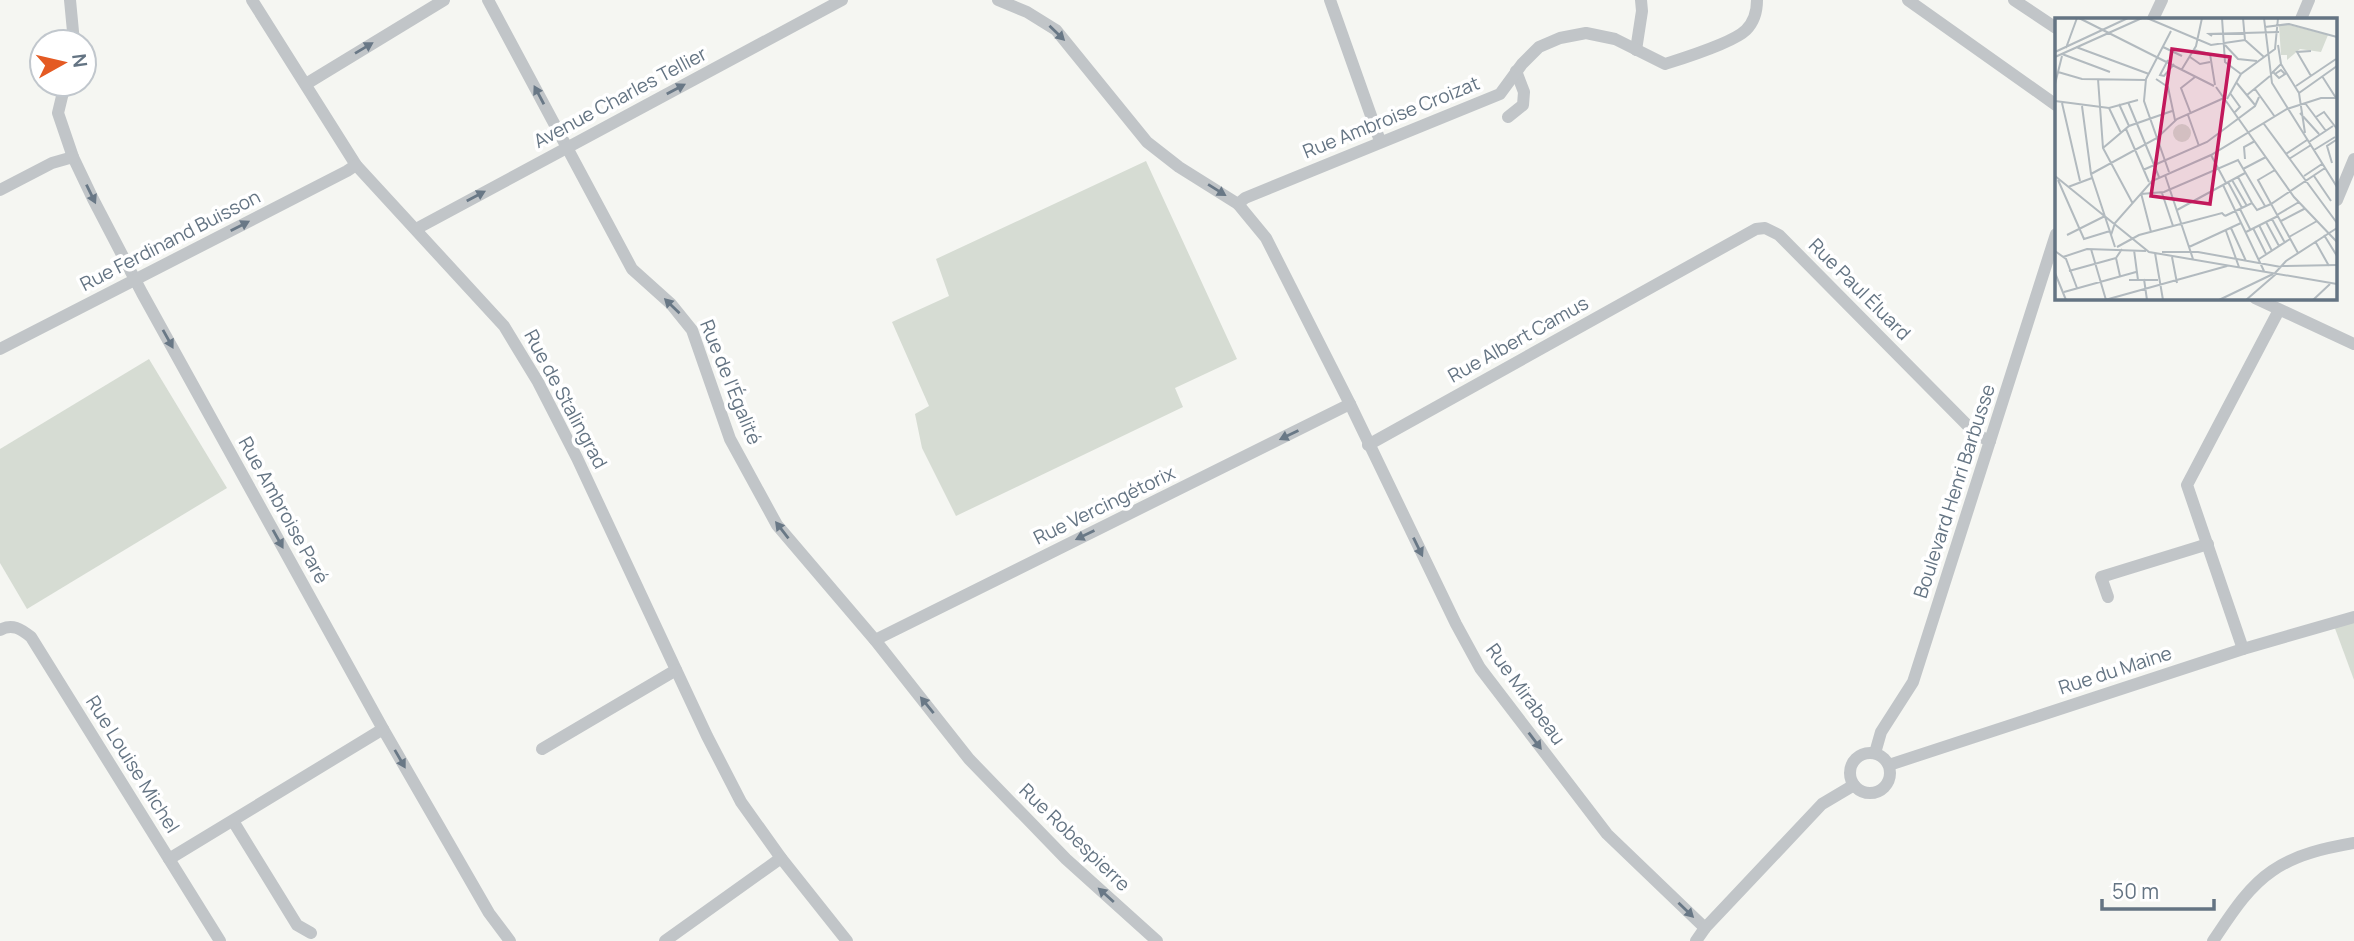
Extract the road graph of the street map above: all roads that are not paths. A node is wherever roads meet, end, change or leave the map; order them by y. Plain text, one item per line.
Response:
1 (70, 0) edge
2 (252, 0) edge
3 (444, 0) edge
4 (488, 0) edge
5 (842, 0) edge
6 (998, 0) edge
7 (1330, 0) edge
8 (1641, 0) edge
9 (1757, 0) edge
10 (1908, 0) edge
11 (2014, 0) edge
12 (2162, 0) edge
13 (2309, 0) edge
14 (2153, 18) edge
15 (2301, 18) edge
16 (2055, 27) edge
17 (73, 28) edge
18 (1636, 50) junction
19 (1516, 71) junction
20 (306, 84) junction
21 (62, 98) edge
22 (2055, 104) edge
23 (1508, 117) dead end
24 (1380, 141) junction
25 (567, 148) junction
26 (73, 157) junction
27 (2354, 159) edge
28 (356, 164) junction
29 (0, 190) edge
30 (2336, 200) edge
31 (1238, 204) junction
32 (416, 229) junction
33 (2055, 237) edge
34 (1687, 268) joint
35 (136, 279) junction
36 (2257, 299) edge
37 (2279, 310) junction
38 (2354, 344) edge
39 (0, 349) edge
40 (1350, 404) junction
41 (1990, 441) junction
42 (1368, 444) junction
43 (2208, 544) junction
44 (2108, 597) dead end
45 (2354, 617) edge
46 (0, 630) edge
47 (874, 640) junction
48 (2243, 649) junction
49 (677, 670) junction
50 (383, 729) junction
51 (542, 749) dead end
52 (1875, 753) junction
53 (969, 759) joint
54 (1889, 765) junction
55 (1854, 785) junction
56 (233, 821) junction
57 (2354, 843) edge
58 (781, 858) junction
59 (169, 859) junction
60 (1705, 928) junction
61 (311, 933) dead end
62 (220, 941) edge
63 (510, 941) edge
64 (665, 941) edge
65 (847, 941) edge
66 (1157, 941) edge
67 (1696, 941) edge
68 (2213, 941) edge

1 - 17 street
2 - 20 street, Rue de Stalingrad
20 -> 3 street
25 -> 4 street, Rue de l'Égalité
25 -> 5 street, Avenue Charles Tellier
6 -> 31 street, Rue Mirabeau
7 - 24 street
8 - 18 street
9 - 18 street, Rue Ambroise Croizat
10 - 22 street
11 - 16 street
12 - 14 street
13 - 15 street
18 - 19 street, Rue Ambroise Croizat
19 - 23 street
19 - 24 street, Rue Ambroise Croizat
20 - 28 street, Rue de Stalingrad
21 - 26 street, Rue Ambroise Paré
24 - 31 street, Rue Ambroise Croizat
32 -> 25 street, Avenue Charles Tellier
47 -> 25 street, Rue de l'Égalité
26 - 29 street
26 -> 35 street, Rue Ambroise Paré
27 - 30 street
28 - 32 street, Rue de Stalingrad
35 -> 28 street, Rue Ferdinand Buisson
31 - 40 street, Rue Mirabeau
32 - 49 street, Rue de Stalingrad
33 - 41 street, Boulevard Henri Barbusse
34 - 41 street, Rue Paul Éluard
34 - 42 street, Rue Albert Camus
35 - 39 street, Rue Ferdinand Buisson
35 -> 50 street, Rue Ambroise Paré
36 - 37 street
37 - 38 street
37 - 43 street
40 - 42 street, Rue Mirabeau
40 -> 47 street, Rue Vercingétorix
41 - 52 street, Boulevard Henri Barbusse
42 -> 60 street, Rue Mirabeau
43 - 44 street
43 - 48 street
45 - 48 street, Rue du Maine
46 - 59 street, Rue Louise Michel
53 -> 47 street, Rue de l'Égalité
48 - 54 street, Rue du Maine
49 - 51 street
49 - 58 street, Rue de Stalingrad
50 - 56 street
50 -> 63 street, Rue Ambroise Paré
52 - 54 street
52 - 55 street
66 -> 53 street, Rue Robespierre
54 - 55 street
55 - 60 street
56 - 59 street
56 - 61 street
57 - 68 street
58 - 64 street
58 - 65 street, Rue de Stalingrad
59 - 62 street, Rue Louise Michel
60 - 67 street

